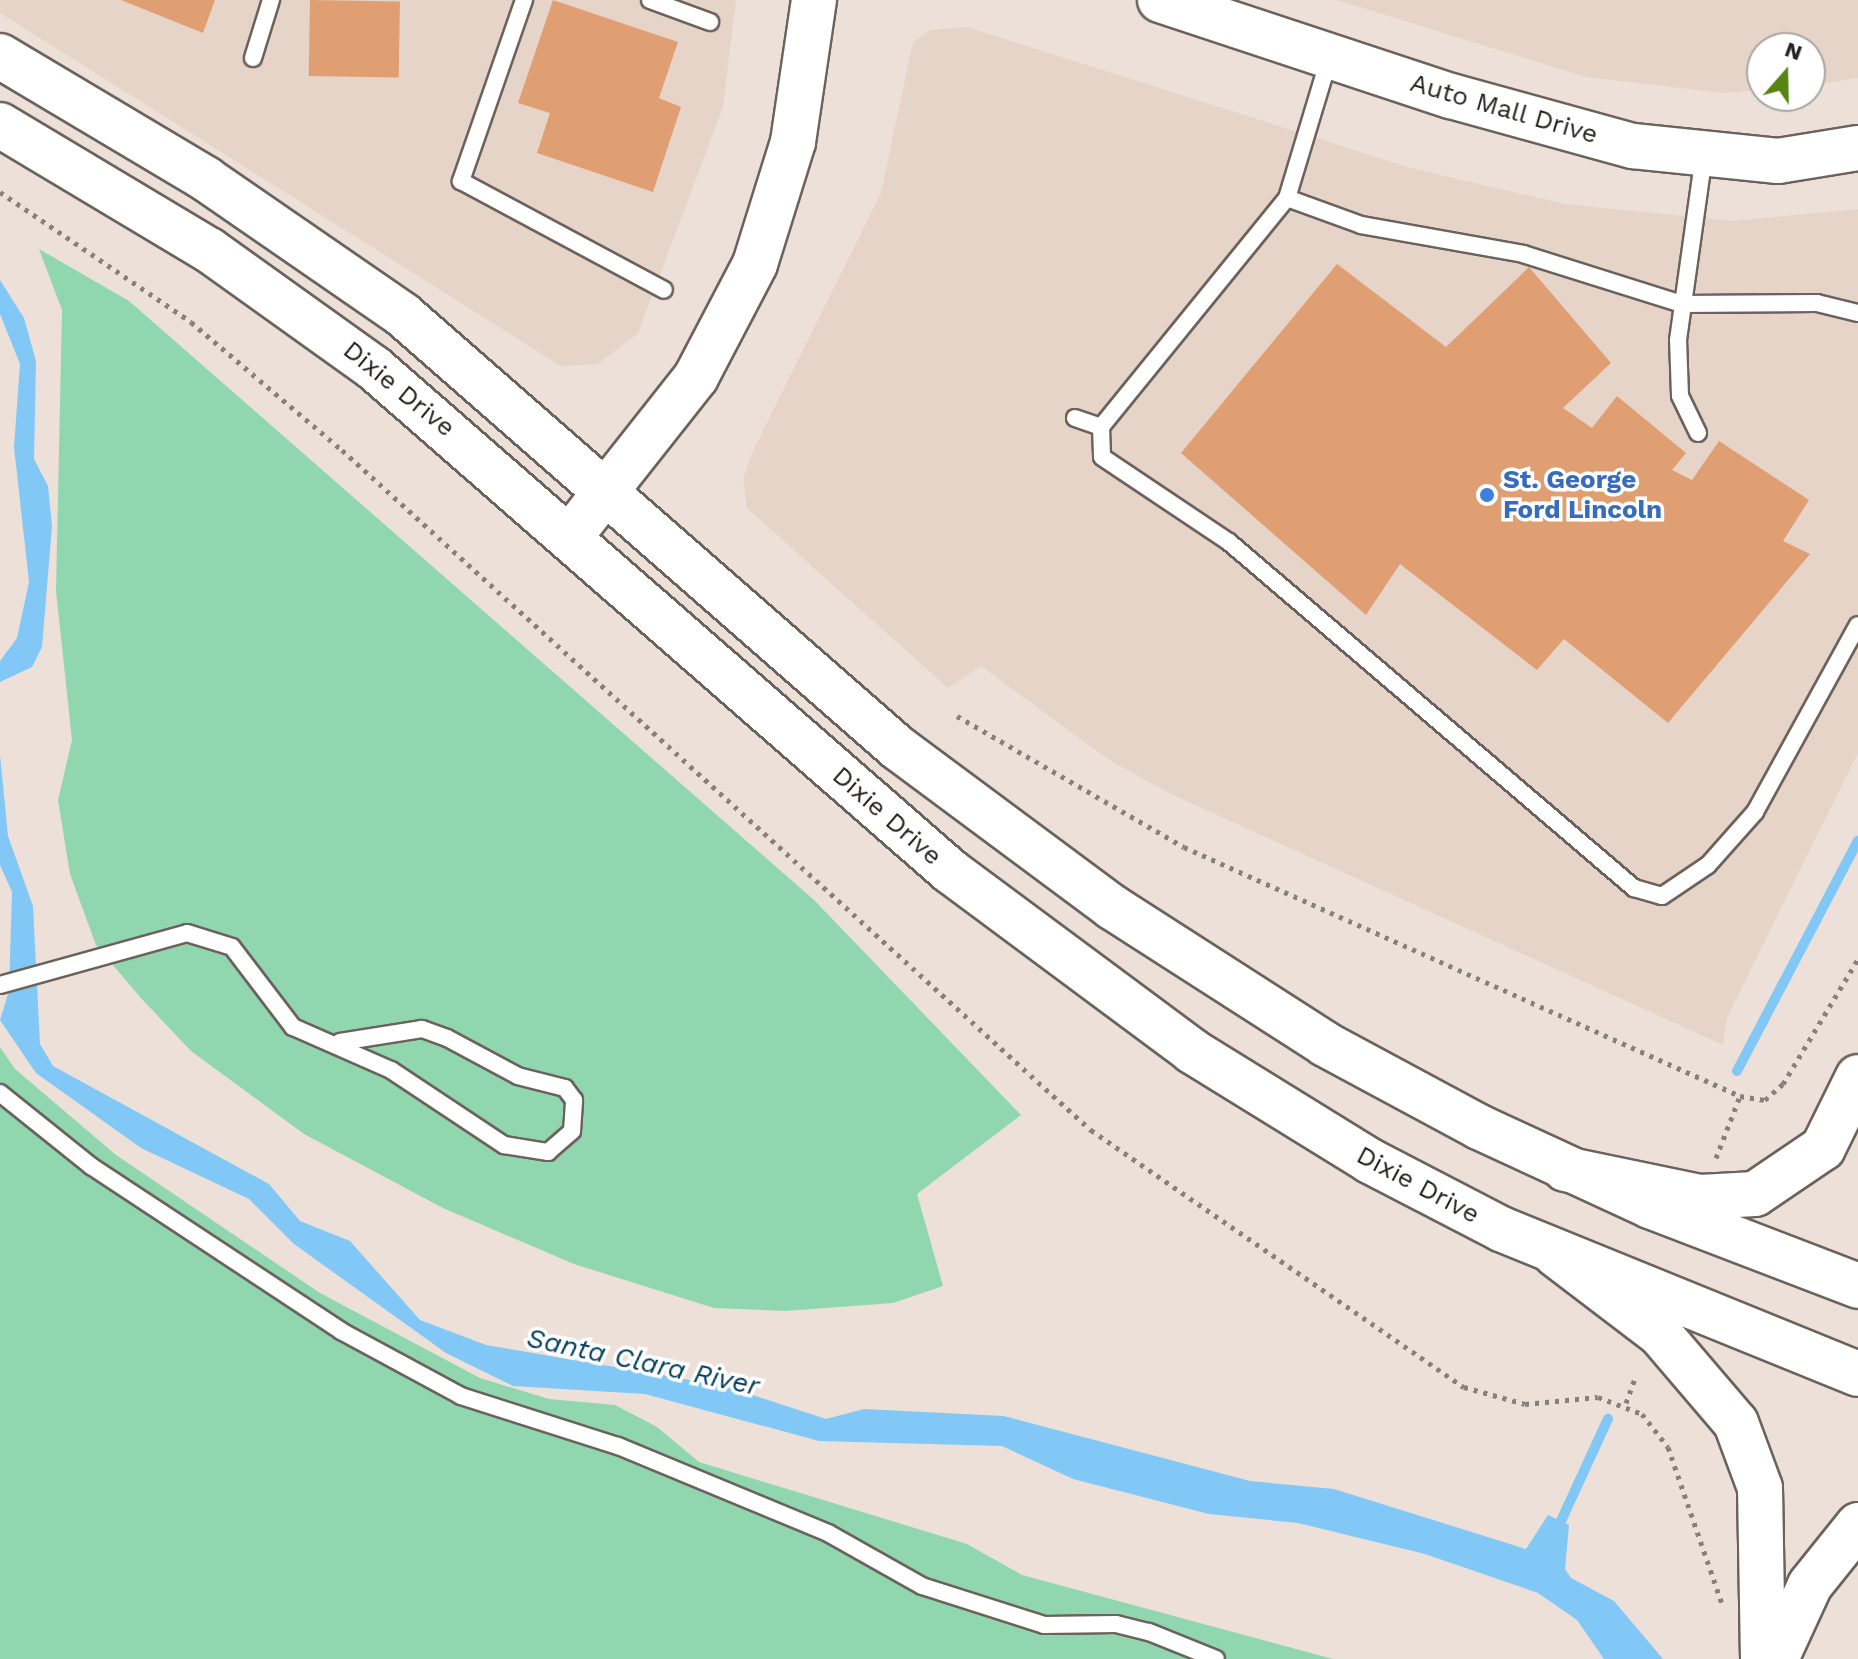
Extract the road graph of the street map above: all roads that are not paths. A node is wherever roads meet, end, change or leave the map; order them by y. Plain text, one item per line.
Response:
1 (271, 0) edge
2 (524, 0) edge
3 (650, 0) edge
4 (814, 0) edge
5 (1160, 0) edge
6 (710, 22) dead end
7 (1330, 55) junction
8 (0, 56) edge
9 (253, 58) dead end
10 (0, 125) edge
11 (1858, 148) edge
12 (1704, 156) junction
13 (1287, 198) junction
14 (664, 290) dead end
15 (1682, 304) junction
16 (1858, 313) edge
17 (1075, 418) dead end
18 (1101, 427) junction
19 (1698, 433) dead end
20 (609, 490) junction
21 (572, 534) junction
22 (1858, 625) edge
23 (0, 985) edge
24 (340, 1042) junction
25 (1858, 1077) edge
26 (0, 1093) edge
27 (1565, 1169) junction
28 (1555, 1254) junction
29 (1858, 1286) edge
30 (1858, 1374) edge
31 (1858, 1525) edge
32 (1216, 1659) edge
33 (1763, 1659) edge
34 (1776, 1659) edge

1 - 9 lane
2 - 14 lane
3 - 6 lane
4 - 20 main road
5 - 7 main road, Auto Mall Drive
7 - 12 main road, Auto Mall Drive
7 - 13 lane
8 - 20 main road
10 - 21 main road, Dixie Drive
11 - 12 main road, Auto Mall Drive
12 - 15 lane
13 - 15 lane
13 - 18 lane
15 - 16 lane
15 - 19 lane
17 - 18 lane
18 - 22 lane
20 - 21 main road
20 - 27 main road
21 - 28 main road, Dixie Drive
23 - 24 lane
24 - 24 lane
25 - 27 main road
26 - 32 lane
27 - 29 main road
28 - 30 main road, Dixie Drive
28 - 33 main road
31 - 34 main road

